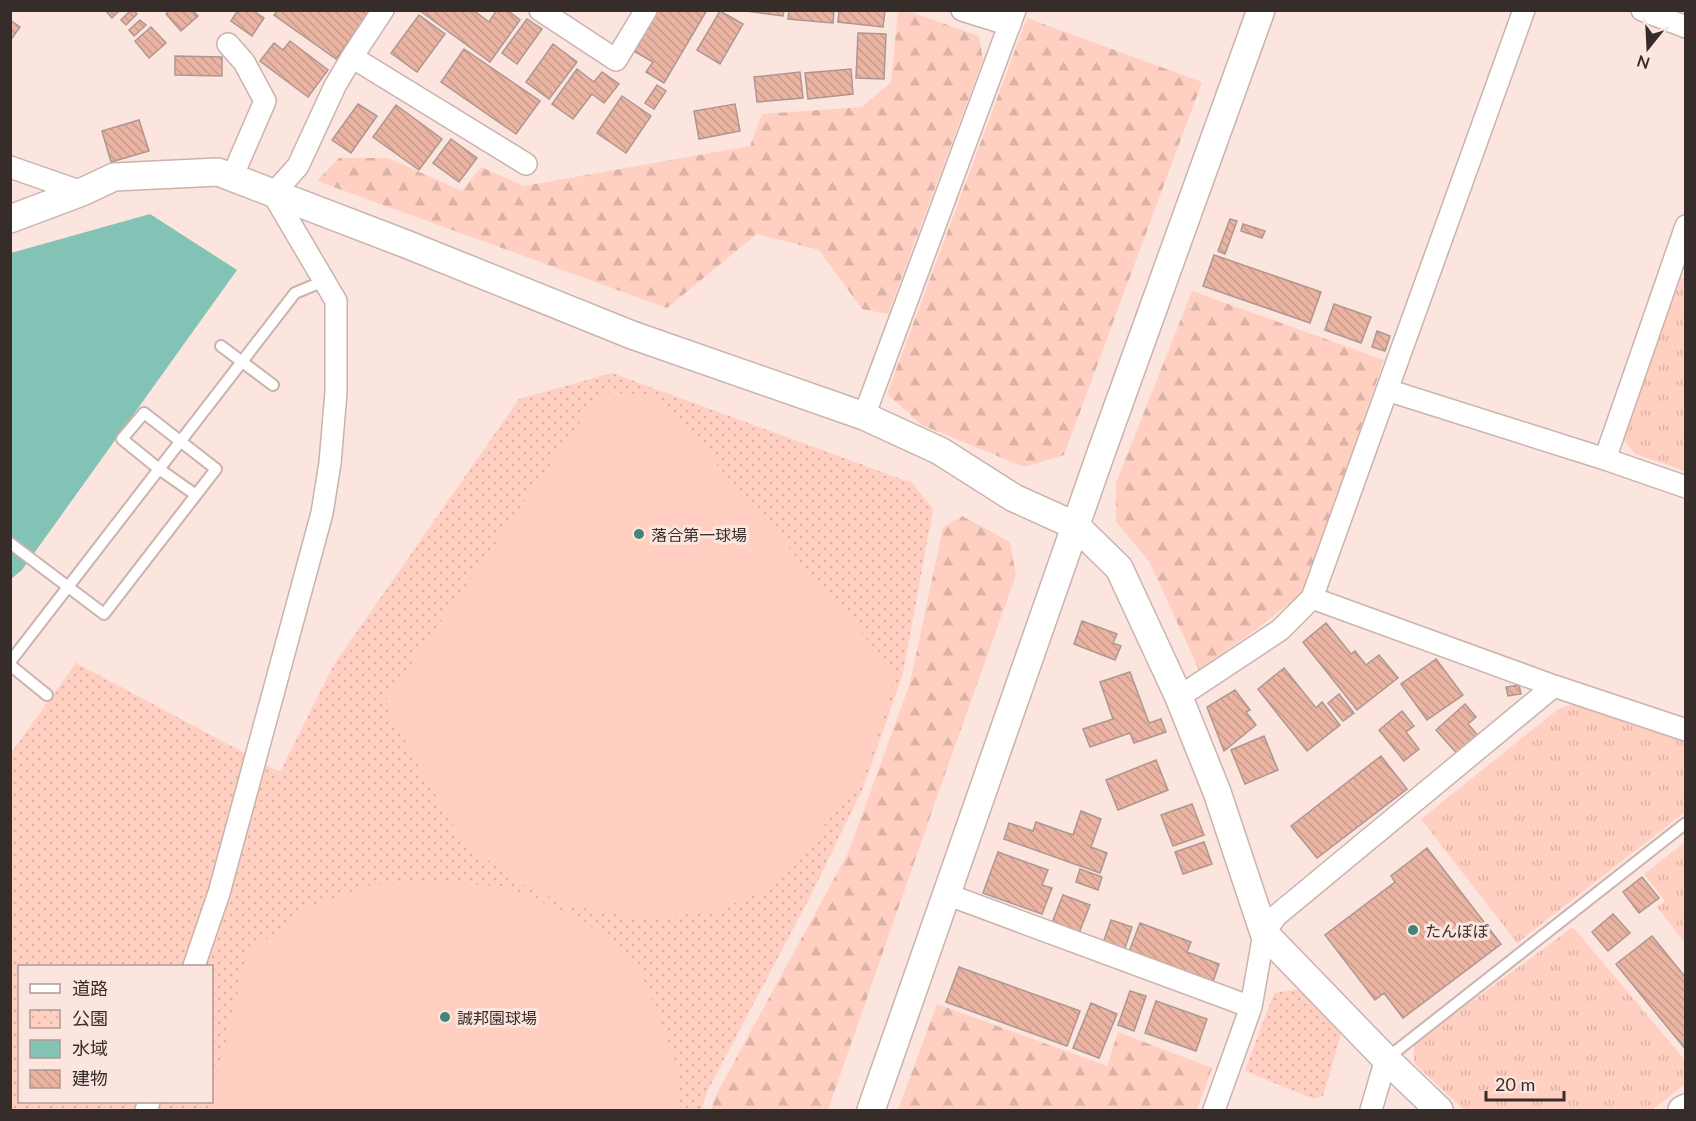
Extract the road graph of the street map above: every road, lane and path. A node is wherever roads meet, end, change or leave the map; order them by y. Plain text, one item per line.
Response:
1 (382, 10) edge
2 (540, 10) edge
3 (646, 10) edge
4 (962, 10) edge
5 (1261, 10) edge
6 (1524, 10) edge
7 (1642, 10) edge
8 (1012, 18) edge
9 (1686, 27) edge
10 (228, 44) dead end
11 (352, 57) junction
12 (526, 164) dead end
13 (10, 167) edge
14 (232, 177) junction
15 (82, 192) junction
16 (273, 194) junction
17 (10, 219) edge
18 (1686, 226) edge
19 (1681, 251) edge
20 (324, 281) junction
21 (221, 346) dead end
22 (242, 362) junction
23 (273, 385) dead end
24 (1387, 390) junction
25 (864, 416) junction
26 (180, 442) junction
27 (1605, 459) junction
28 (159, 469) junction
29 (1686, 488) edge
30 (196, 495) junction
31 (1076, 526) junction
32 (10, 543) edge
33 (68, 587) junction
34 (1312, 598) junction
35 (10, 664) edge
36 (1554, 686) junction
37 (1178, 694) junction
38 (47, 695) dead end
39 (1686, 730) edge
40 (1686, 823) edge
41 (946, 894) junction
42 (1264, 933) junction
43 (194, 965) edge
44 (1251, 1007) junction
45 (1386, 1059) junction
46 (871, 1110) edge
47 (1214, 1110) edge
48 (1371, 1110) edge
49 (1439, 1110) edge

1 - 11 street
2 - 3 street
4 - 8 street
5 - 31 street
6 - 24 street
7 - 9 street
8 - 25 street
10 - 14 street
11 - 12 street
11 - 16 street
13 - 15 street
14 - 15 street
14 - 16 street
15 - 17 street
16 - 20 street
16 - 25 street
18 - 19 street
19 - 27 street
20 - 22 lane
20 - 43 street
21 - 22 lane
22 - 23 lane
22 - 26 lane
24 - 27 street
24 - 34 street
25 - 31 street
26 - 28 lane
26 - 28 lane
26 - 30 lane
27 - 29 street
28 - 30 lane
28 - 33 lane
30 - 33 lane
31 - 37 street
31 - 41 street
32 - 33 lane
33 - 35 lane
34 - 36 street
34 - 37 street
35 - 38 lane
36 - 39 street
36 - 42 street
37 - 42 street
40 - 45 lane
41 - 44 street
41 - 46 street
42 - 44 street
42 - 45 street
44 - 47 street
45 - 48 street
45 - 49 street

